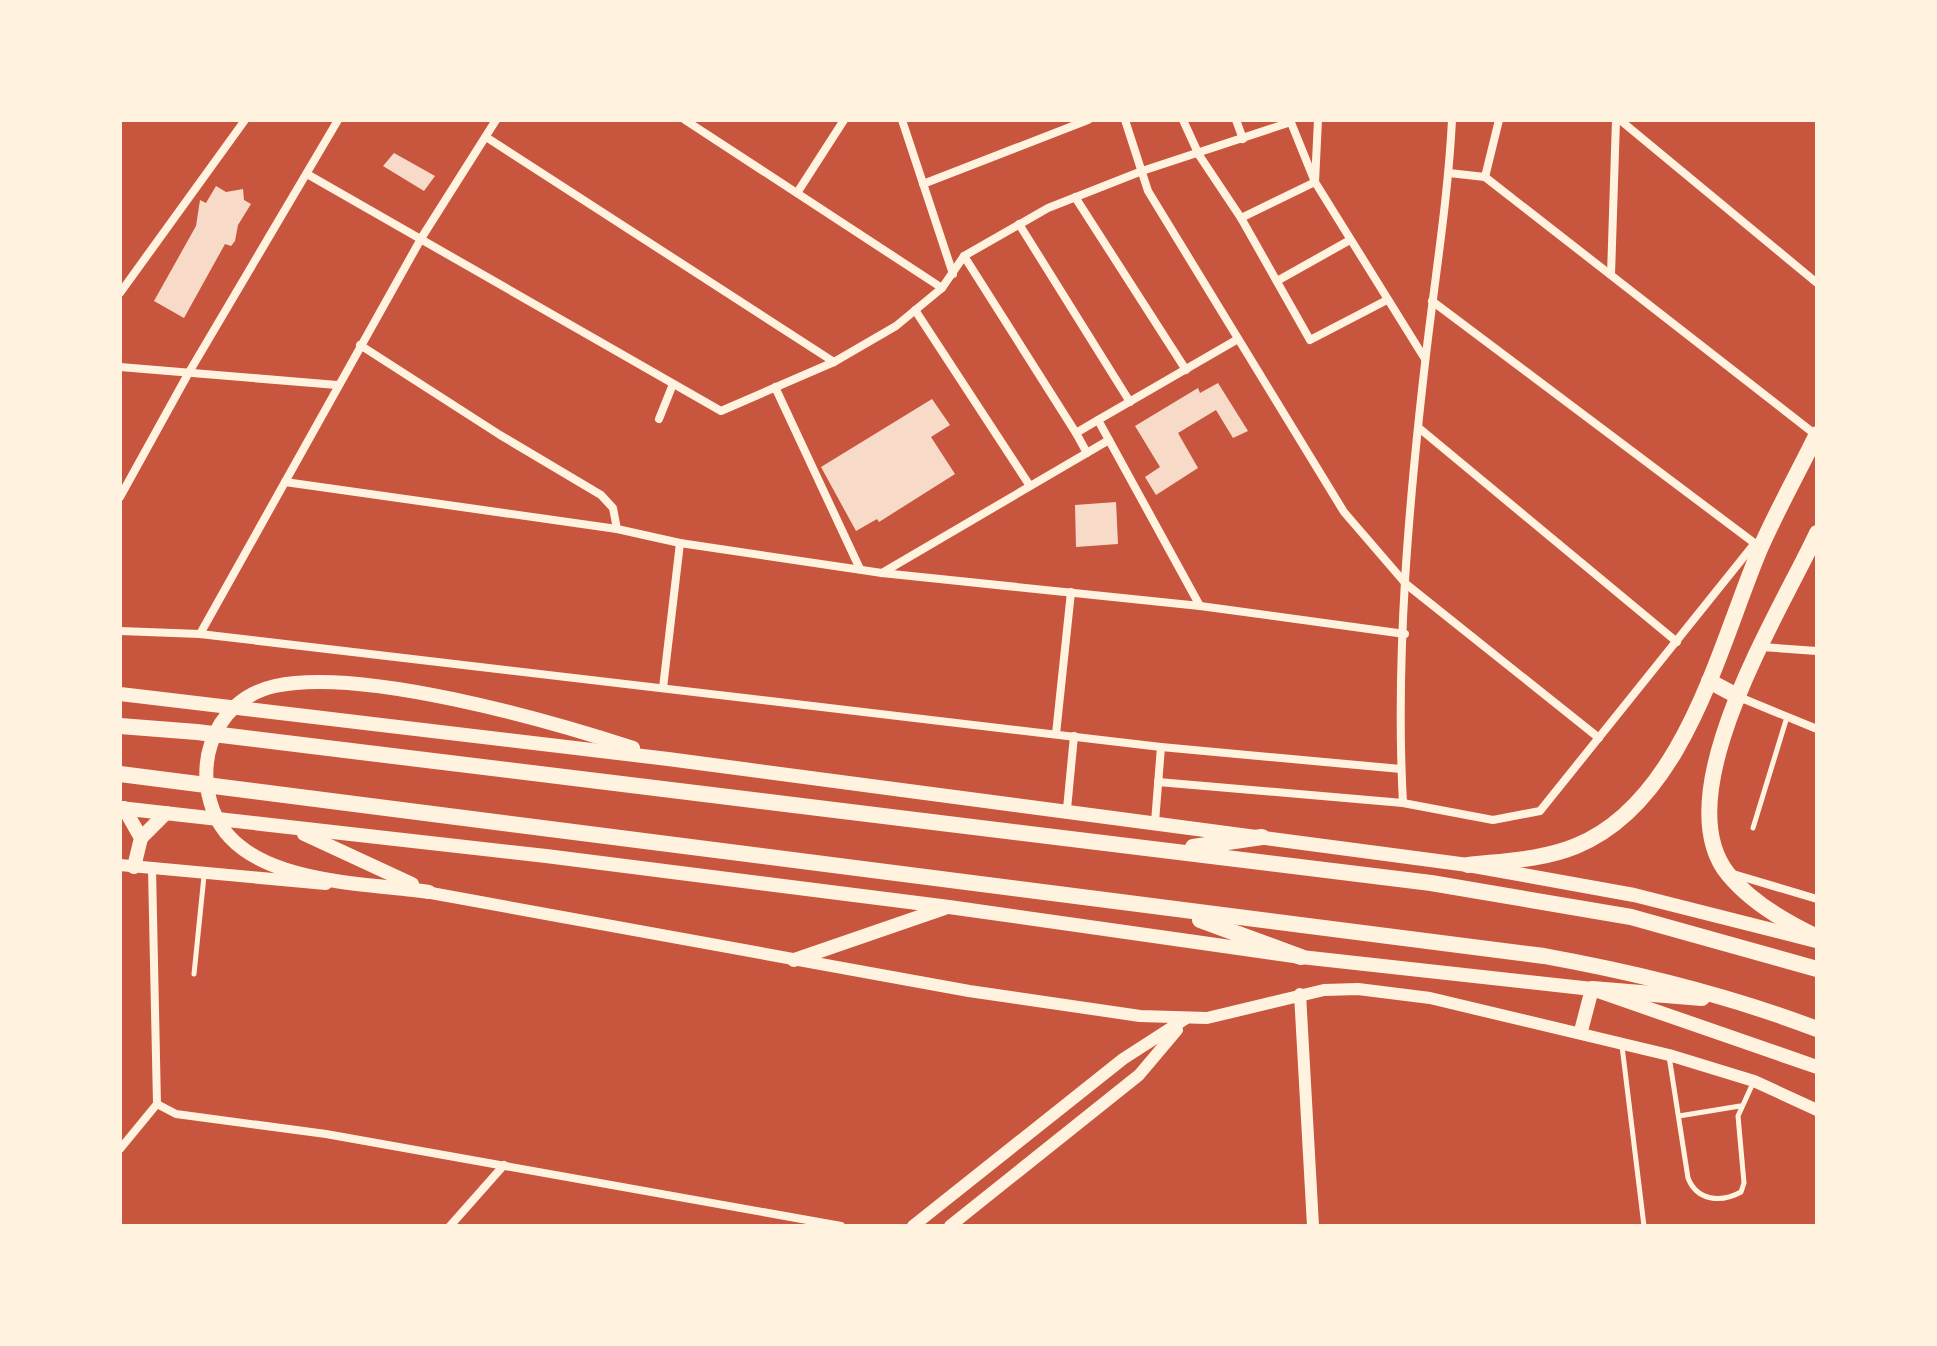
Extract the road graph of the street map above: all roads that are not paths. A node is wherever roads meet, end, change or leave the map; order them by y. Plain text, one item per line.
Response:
1 (245, 120) edge
2 (338, 120) edge
3 (496, 120) edge
4 (844, 120) edge
5 (1088, 120) edge
6 (1125, 120) edge
7 (1183, 120) edge
8 (1236, 120) edge
9 (1318, 120) edge
10 (1452, 120) edge
11 (1499, 120) edge
12 (1618, 120) edge
13 (688, 121) edge
14 (905, 121) edge
15 (1291, 121) edge
16 (486, 137) junction
17 (1243, 139) junction
18 (1199, 155) junction
19 (1142, 171) junction
20 (1449, 173) junction
21 (307, 174) junction
22 (1485, 177) junction
23 (1315, 182) junction
24 (923, 184) junction
25 (797, 193) junction
26 (1075, 197) junction
27 (1241, 218) junction
28 (1019, 224) junction
29 (422, 237) junction
30 (1350, 240) junction
31 (964, 256) junction
32 (953, 274) junction
33 (1611, 275) junction
34 (1277, 281) junction
35 (1817, 283) edge
36 (942, 288) junction
37 (120, 293) edge
38 (1387, 300) junction
39 (1432, 301) junction
40 (915, 310) junction
41 (1238, 339) junction
42 (360, 345) junction
43 (1425, 359) junction
44 (834, 362) junction
45 (120, 367) edge
46 (1186, 370) junction
47 (188, 374) junction
48 (673, 384) junction
49 (337, 385) junction
50 (775, 387) junction
51 (1130, 402) junction
52 (659, 419) dead end
53 (1098, 420) junction
54 (1419, 428) junction
55 (1076, 433) junction
56 (1817, 435) edge
57 (1109, 440) junction
58 (1087, 453) junction
59 (285, 482) junction
60 (1030, 486) junction
61 (120, 497) edge
62 (617, 529) junction
63 (1817, 533) edge
64 (680, 543) junction
65 (1758, 546) junction
66 (860, 569) junction
67 (882, 573) junction
68 (1406, 584) junction
69 (1071, 592) junction
70 (1200, 606) junction
71 (120, 631) edge
72 (200, 634) junction
73 (1405, 634) junction
74 (1677, 642) junction
75 (1762, 647) junction
76 (1817, 651) edge
77 (1709, 681) junction
78 (663, 688) junction
79 (120, 694) edge
80 (1739, 697) junction
81 (1787, 716) junction
82 (120, 726) edge
83 (1817, 729) edge
84 (1056, 734) junction
85 (1074, 736) junction
86 (1599, 738) junction
87 (1161, 747) junction
88 (668, 759) junction
89 (1401, 769) junction
90 (120, 774) edge
91 (1158, 782) junction
92 (1403, 803) junction
93 (122, 808) edge
94 (1067, 809) junction
95 (166, 813) junction
96 (1155, 822) junction
97 (1753, 828) dead end
98 (293, 829) junction
99 (1262, 837) junction
100 (141, 838) junction
101 (1171, 850) junction
102 (1468, 865) junction
103 (127, 866) edge
104 (152, 869) junction
105 (1726, 872) junction
106 (204, 876) junction
107 (429, 892) junction
108 (1817, 899) edge
109 (949, 907) junction
110 (1176, 911) junction
111 (1817, 939) edge
112 (1301, 957) junction
113 (794, 960) junction
114 (1817, 969) edge
115 (194, 974) dead end
116 (1592, 989) junction
117 (1300, 994) junction
118 (1745, 1002) junction
119 (1185, 1019) junction
120 (1817, 1029) edge
121 (1581, 1031) junction
122 (1621, 1041) junction
123 (1669, 1055) junction
124 (1123, 1059) junction
125 (1817, 1067) edge
126 (1139, 1075) junction
127 (1754, 1081) junction
128 (157, 1104) junction
129 (1740, 1106) junction
130 (1817, 1110) edge
131 (1679, 1116) junction
132 (120, 1149) edge
133 (504, 1165) junction
134 (450, 1226) edge
135 (841, 1226) edge
136 (913, 1226) edge
137 (950, 1226) edge
138 (1313, 1226) edge
139 (1644, 1226) edge

1 - 37 street
2 - 21 street
3 - 16 street
4 - 25 street
5 - 24 street
6 - 19 street
7 - 18 street
8 - 17 street
9 - 23 street
10 - 20 street
11 - 22 street
12 - 33 street
12 - 35 street
13 - 25 street
14 - 24 street
15 - 17 street
15 - 23 street
16 - 29 street
16 - 44 street
17 - 18 street
18 - 19 street
18 - 27 street
19 - 26 street
19 - 41 street
20 - 22 street
20 - 39 street
21 - 29 street
21 - 47 street
22 - 33 street
23 - 27 street
23 - 30 street
24 - 32 street
25 - 36 street
26 - 28 street
26 - 46 street
27 - 34 street
28 - 31 street
28 - 51 street
29 - 42 street
29 - 48 street
30 - 34 street
30 - 38 street
31 - 32 street
31 - 55 street
32 - 36 street
33 - 56 street
34 - 38 street
36 - 40 street
38 - 43 street
39 - 43 street
39 - 65 street
40 - 44 street
40 - 60 street
41 - 46 street
41 - 68 street
42 - 49 street
42 - 62 street
43 - 54 street
44 - 50 street
45 - 47 street
46 - 51 street
47 - 49 street
47 - 61 street
48 - 50 street
48 - 52 street
49 - 59 street
50 - 66 street
51 - 53 street
53 - 55 street
53 - 57 street
54 - 68 street
54 - 74 street
55 - 58 street
56 - 65 main road
57 - 58 street
57 - 70 street
58 - 60 street
59 - 62 street
59 - 72 street
60 - 67 street
62 - 64 street
63 - 75 main road
64 - 66 street
64 - 78 street
65 - 74 street
65 - 77 main road
66 - 67 street
67 - 69 street
68 - 73 street
68 - 86 street
69 - 70 street
69 - 84 street
70 - 73 street
71 - 72 street
72 - 78 street
73 - 89 street
74 - 86 street
75 - 76 street
75 - 80 main road
77 - 80 main road
77 - 102 main road
78 - 84 street
79 - 88 main road
80 - 81 street
80 - 105 main road
81 - 83 street
81 - 97 lane
82 - 101 main road
84 - 85 street
85 - 87 street
85 - 94 street
86 - 92 street
87 - 89 street
87 - 91 street
88 - 94 main road
88 - 107 main road
89 - 92 street
90 - 110 main road
91 - 92 street
91 - 96 street
93 - 95 main road
93 - 100 main road
94 - 96 main road
95 - 98 main road
95 - 100 main road
96 - 99 main road
98 - 107 main road
98 - 109 main road
99 - 101 main road
99 - 102 main road
100 - 103 main road
101 - 114 main road
102 - 111 main road
103 - 104 street
104 - 106 street
104 - 128 street
105 - 108 street
105 - 111 main road
106 - 107 street
106 - 115 lane
107 - 113 street
109 - 112 main road
109 - 113 main road
110 - 112 main road
110 - 118 main road
112 - 116 main road
113 - 119 street
116 - 118 main road
116 - 121 main road
116 - 125 main road
117 - 119 street
117 - 121 street
117 - 138 street
118 - 120 main road
119 - 124 street
119 - 126 street
121 - 122 street
122 - 123 street
122 - 139 lane
123 - 127 street
123 - 131 lane
124 - 126 street
124 - 136 street
126 - 137 street
127 - 129 lane
127 - 130 street
128 - 132 street
128 - 133 street
129 - 131 lane
129 - 131 lane
133 - 134 street
133 - 135 street

